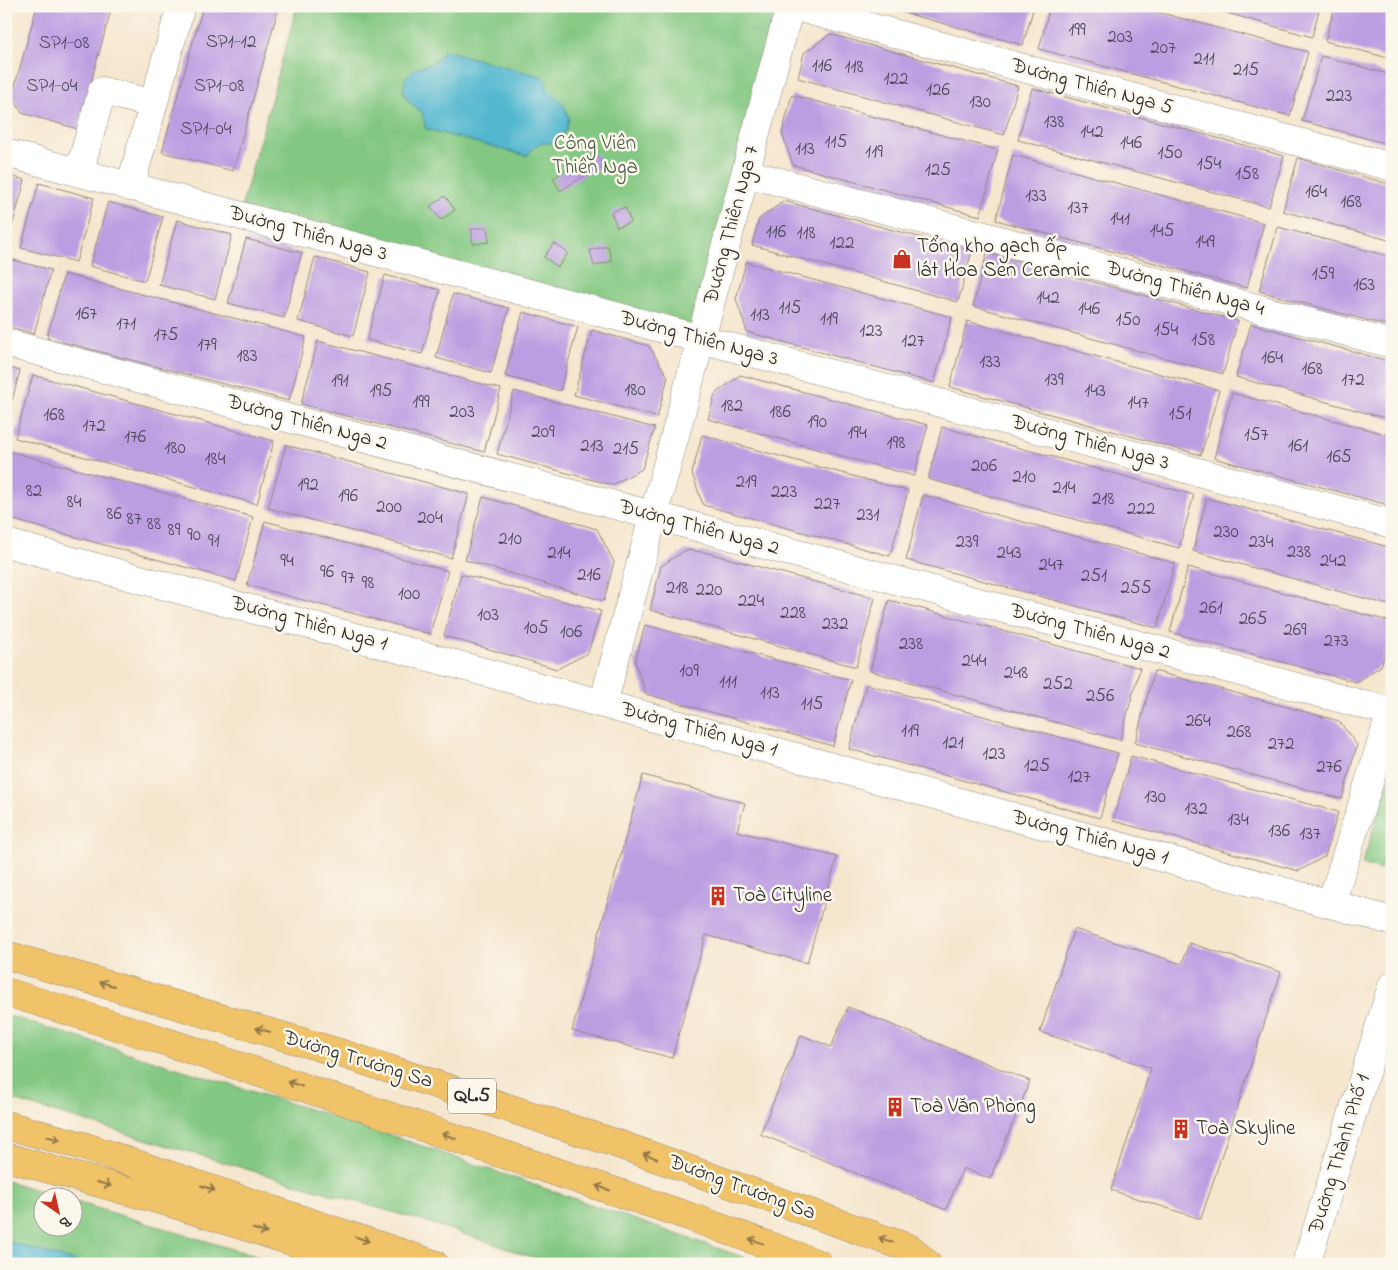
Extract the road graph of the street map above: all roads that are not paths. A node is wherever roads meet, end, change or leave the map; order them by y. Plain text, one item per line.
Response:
1 (181, 6) edge
2 (791, 6) edge
3 (153, 104) junction
4 (6, 154) edge
5 (1392, 167) edge
6 (79, 173) junction
7 (746, 173) junction
8 (130, 187) junction
9 (701, 339) junction
10 (6, 343) edge
11 (1392, 344) edge
12 (653, 516) junction
13 (1392, 524) edge
14 (6, 543) edge
15 (603, 704) junction
16 (1391, 711) edge
17 (1331, 904) junction
18 (1392, 921) edge
19 (6, 955) edge
20 (1392, 986) edge
21 (6, 992) edge
22 (6, 1125) edge
23 (6, 1157) edge
24 (364, 1264) edge
25 (434, 1264) edge
26 (819, 1264) edge
27 (927, 1264) edge
28 (1306, 1264) edge

1 - 3 street
2 - 5 street, Đường Thiên Nga 5
2 - 7 street, Đường Thiên Nga 7
3 - 6 street
3 - 8 street
4 - 6 street, Đường Thiên Nga 3
6 - 8 street, Đường Thiên Nga 3
7 - 9 street, Đường Thiên Nga 7
7 - 11 street, Đường Thiên Nga 4
8 - 9 street, Đường Thiên Nga 3
9 - 12 street, Đường Thiên Nga 7
9 - 13 street, Đường Thiên Nga 3
10 - 12 street, Đường Thiên Nga 2
12 - 15 street, Đường Thiên Nga 7
12 - 16 street, Đường Thiên Nga 2
14 - 15 street, Đường Thiên Nga 1
15 - 17 street, Đường Thiên Nga 1
16 - 17 street
17 - 18 street, Đường Thiên Nga 1
27 -> 19 highway, Đường Trường Sa / QL.5
20 - 28 street, Đường Thành Phố 1
26 -> 21 highway, Đường Trường Sa / QL.5
22 -> 25 highway
23 -> 24 highway

